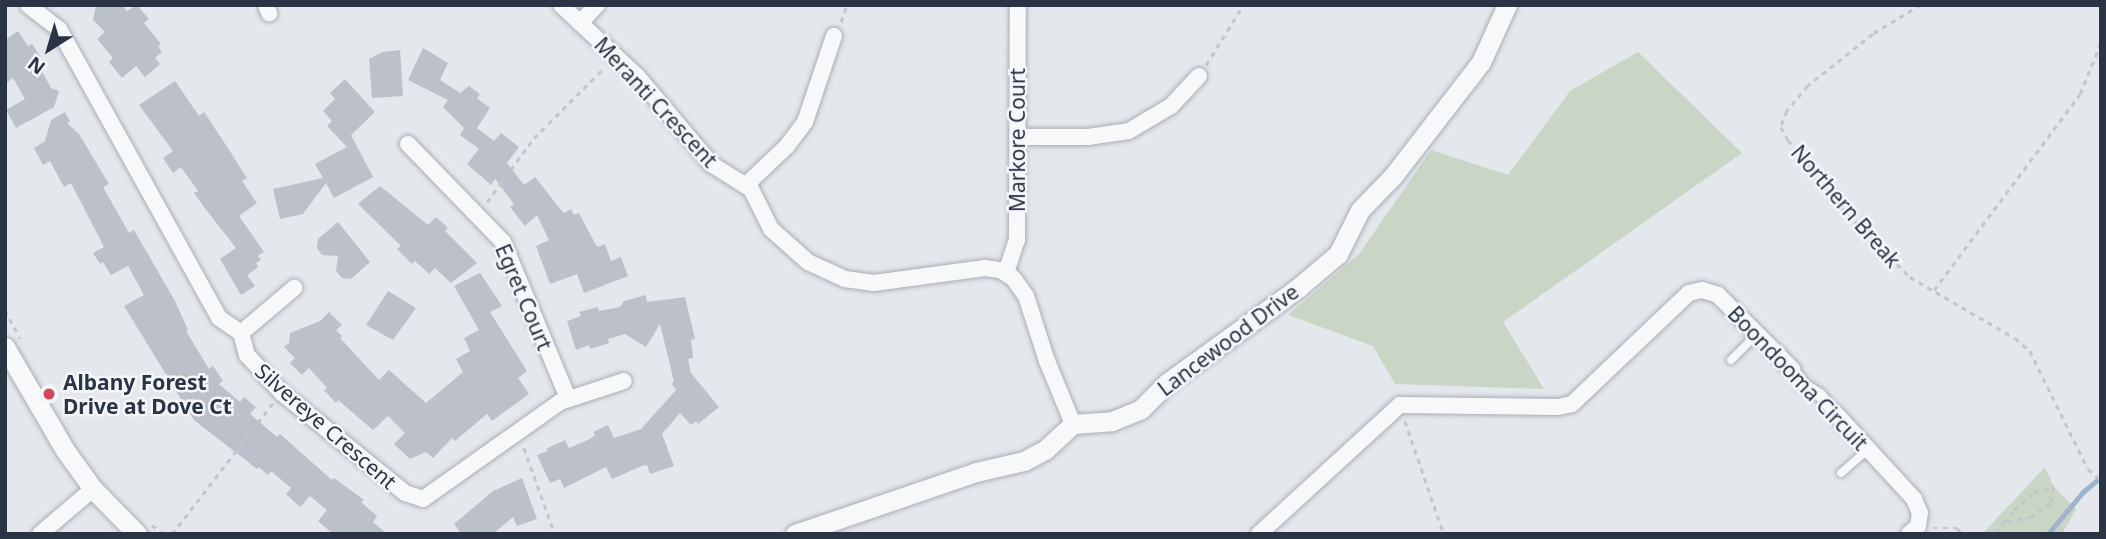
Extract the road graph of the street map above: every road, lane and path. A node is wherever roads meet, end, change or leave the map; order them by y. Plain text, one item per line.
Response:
1 (28, 5) edge
2 (561, 5) edge
3 (597, 5) edge
4 (847, 5) edge
5 (1018, 5) edge
6 (1243, 5) edge
7 (1507, 5) edge
8 (1921, 5) edge
9 (580, 23) junction
10 (834, 36) joint
11 (2101, 42) edge
12 (615, 54) junction
13 (1199, 76) joint
14 (1017, 137) junction
15 (408, 144) dead end
16 (746, 185) junction
17 (476, 213) junction
18 (1006, 273) junction
19 (294, 288) dead end
20 (1934, 290) junction
21 (5, 310) edge
22 (240, 333) junction
23 (1757, 334) junction
24 (15, 347) edge
25 (1731, 360) dead end
26 (1792, 369) joint
27 (624, 382) dead end
28 (282, 393) junction
29 (568, 398) junction
30 (1400, 405) junction
31 (1835, 413) joint
32 (1073, 424) junction
33 (516, 432) junction
34 (1867, 450) junction
35 (1840, 473) dead end
36 (2101, 480) edge
37 (93, 489) junction
38 (2003, 523) junction
39 (144, 528) edge
40 (827, 528) edge
41 (1914, 530) edge
42 (40, 534) edge
43 (163, 534) edge
44 (172, 534) edge
45 (555, 534) edge
46 (795, 534) edge
47 (1259, 534) edge
48 (1444, 534) edge
49 (1962, 534) edge
50 (1996, 534) edge

1 - 22 street, Silvereye Crescent
2 - 9 street, Meranti Crescent
3 - 9 street
4 - 10 path
5 - 14 street, Markore Court
6 - 13 path
7 - 32 street, Lancewood Drive
8 - 20 path, Northern Break
9 - 12 street, Meranti Crescent
10 - 16 street
11 - 20 path
12 - 16 street, Meranti Crescent
12 - 17 path
13 - 14 street
14 - 18 street, Markore Court
15 - 17 street, Egret Court
16 - 18 street, Meranti Crescent
17 - 29 street, Egret Court
18 - 32 street
19 - 22 street
20 - 36 path, Northern Break
21 - 24 path
22 - 28 street, Silvereye Crescent
23 - 25 lane
23 - 26 street, Boondooma Circuit
23 - 30 street, Boondooma Circuit
24 - 37 street
26 - 31 street, Boondooma Circuit
27 - 29 street, Silvereye Crescent
28 - 33 street, Silvereye Crescent
28 - 44 path
29 - 33 street, Silvereye Crescent
30 - 47 street
30 - 48 path
31 - 34 street, Boondooma Circuit
32 - 40 street
33 - 45 path
34 - 35 lane
34 - 41 street, Boondooma Circuit
37 - 39 street
37 - 42 street
38 - 38 path
38 - 50 path
39 - 43 path
40 - 46 street
41 - 49 path

